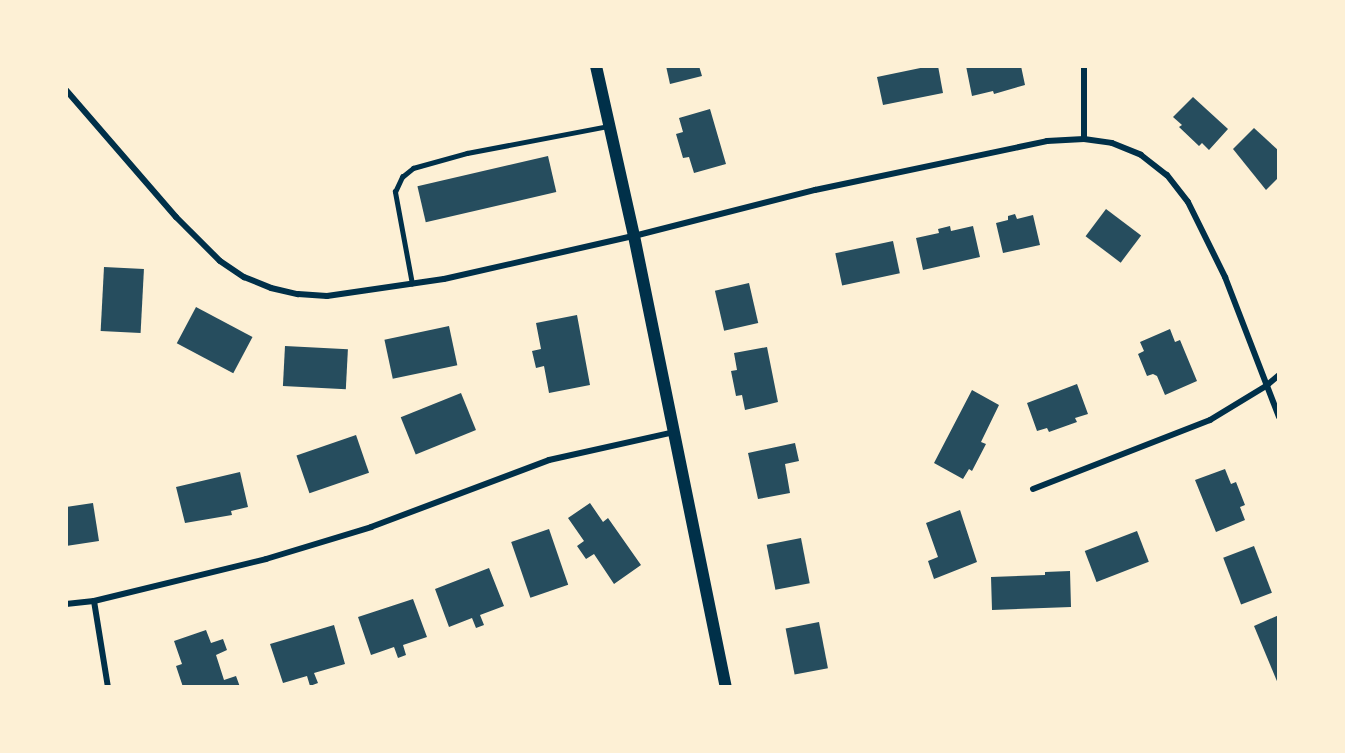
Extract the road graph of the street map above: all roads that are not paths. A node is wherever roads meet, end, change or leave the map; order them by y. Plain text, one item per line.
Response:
1 (596, 66) edge
2 (1084, 66) edge
3 (66, 90) edge
4 (608, 126) junction
5 (1084, 139) junction
6 (634, 237) junction
7 (412, 284) junction
8 (1279, 375) edge
9 (1266, 386) junction
10 (1279, 417) edge
11 (675, 432) junction
12 (1033, 489) dead end
13 (94, 601) junction
14 (66, 604) edge
15 (108, 687) edge
16 (726, 687) edge

1 - 4 main road
2 - 5 street
3 - 7 street
4 - 6 main road
4 - 7 lane
5 - 6 street
5 - 9 street
6 - 7 street
6 - 11 main road
8 - 9 street
9 - 10 street
9 - 12 street
11 - 13 street
11 - 16 main road
13 - 14 street
13 - 15 street

